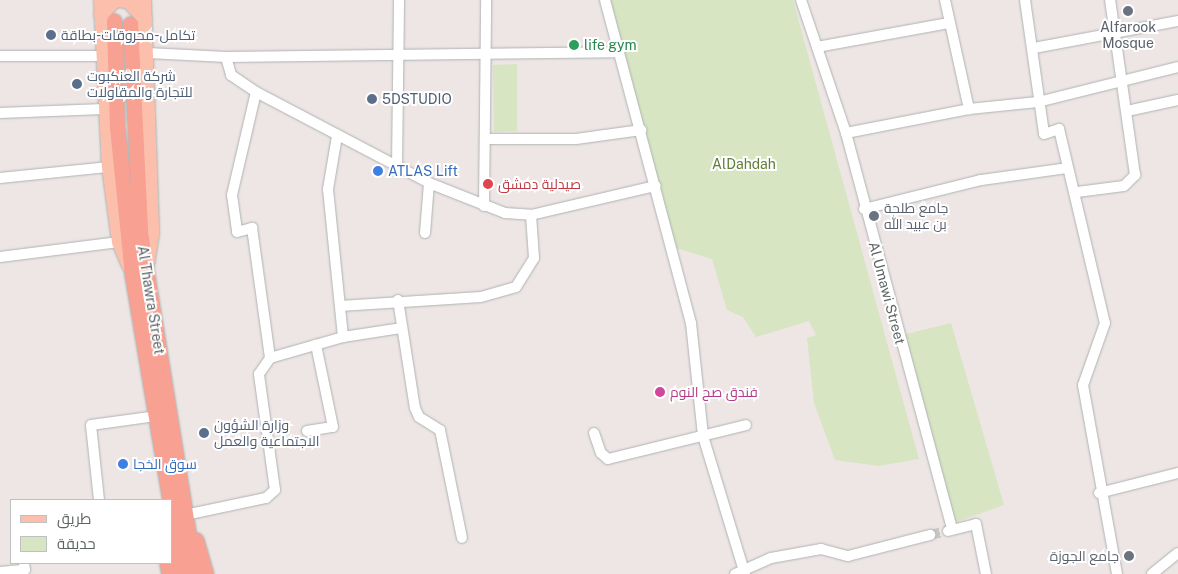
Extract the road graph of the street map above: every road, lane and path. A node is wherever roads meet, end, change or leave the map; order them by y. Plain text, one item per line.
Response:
1 (101, 0) edge
2 (144, 0) edge
3 (399, 0) edge
4 (486, 0) edge
5 (605, 0) edge
6 (801, 0) edge
7 (946, 0) edge
8 (1026, 0) edge
9 (1110, 0) edge
10 (108, 18) junction
11 (1178, 21) edge
12 (138, 22) junction
13 (949, 24) junction
14 (1115, 35) junction
15 (817, 47) junction
16 (1034, 48) junction
17 (619, 52) junction
18 (148, 53) junction
19 (399, 54) junction
20 (487, 54) junction
21 (0, 56) edge
22 (102, 56) junction
23 (226, 57) junction
24 (1178, 67) edge
25 (1122, 82) junction
26 (256, 92) junction
27 (1178, 100) edge
28 (1038, 102) junction
29 (969, 109) junction
30 (104, 110) junction
31 (1127, 111) junction
32 (0, 113) edge
33 (641, 130) junction
34 (846, 133) junction
35 (337, 136) junction
36 (485, 139) junction
37 (109, 166) junction
38 (397, 167) junction
39 (1067, 168) junction
40 (0, 178) edge
41 (429, 183) junction
42 (656, 186) junction
43 (1077, 192) junction
44 (484, 206) junction
45 (864, 208) junction
46 (530, 215) junction
47 (425, 233) dead end
48 (119, 242) junction
49 (0, 256) edge
50 (139, 273) junction
51 (398, 300) junction
52 (340, 306) junction
53 (402, 328) junction
54 (343, 337) junction
55 (316, 345) junction
56 (270, 358) junction
57 (157, 416) junction
58 (746, 426) dead end
59 (308, 431) dead end
60 (594, 433) dead end
61 (703, 436) junction
62 (1178, 473) edge
63 (1099, 493) junction
64 (99, 499) edge
65 (170, 499) edge
66 (176, 517) edge
67 (930, 535) tunnel mouth
68 (462, 538) dead end
69 (1178, 552) edge
70 (24, 564) edge
71 (0, 572) edge
72 (742, 573) edge
73 (182, 574) edge
74 (195, 574) edge
75 (206, 574) edge
76 (986, 574) edge
77 (1117, 574) edge
78 (1152, 574) edge

1 - 10 main road
2 - 12 main road
3 - 19 street
4 - 20 street
5 - 17 street
6 - 15 street, Al Umawi Street
7 - 13 street
8 - 16 street
9 - 14 street
10 - 12 main road
10 - 22 main road
10 - 50 highway, Al Thawra Street
11 - 14 street
12 - 18 main road
12 - 50 highway, Al Thawra Street
13 - 15 street
13 - 29 street
14 - 16 street
14 - 25 street
15 - 34 street, Al Umawi Street
16 - 28 street
17 - 20 street
17 - 33 street
18 - 23 street
18 - 50 main road
19 - 20 street
19 - 23 street
19 - 38 street
20 - 36 street
21 - 22 street
22 - 30 main road
23 - 26 street
24 - 25 street
25 - 28 street
25 - 31 street
26 - 35 street
26 - 56 street
27 - 31 street
28 - 29 street
28 - 39 street
29 - 34 street
30 - 32 street
30 - 37 main road
31 - 43 street
33 - 36 street
33 - 42 street
34 - 45 street, Al Umawi Street
35 - 38 street
35 - 52 street
36 - 44 street
37 - 40 street
37 - 48 main road
38 - 41 street
39 - 43 street
39 - 45 street
41 - 44 street
41 - 47 street
42 - 46 street
42 - 61 street
43 - 63 street
44 - 46 street
45 - 76 street, Al Umawi Street
46 - 51 street
48 - 49 street
48 - 50 main road
50 - 57 highway, Al Thawra Street
50 - 66 highway, Al Thawra Street
51 - 52 street
51 - 53 street
52 - 54 street
53 - 54 street
53 - 68 street
54 - 55 street
55 - 56 street
55 - 59 street
56 - 66 street
57 - 64 street
57 - 65 highway, Al Thawra Street
58 - 61 street
60 - 61 street
61 - 72 street
62 - 63 street
63 - 77 street
66 - 73 highway, Al Thawra Street
66 - 74 highway, Al Thawra Street
66 - 75 highway
67 - 72 street
69 - 78 street
70 - 71 street

